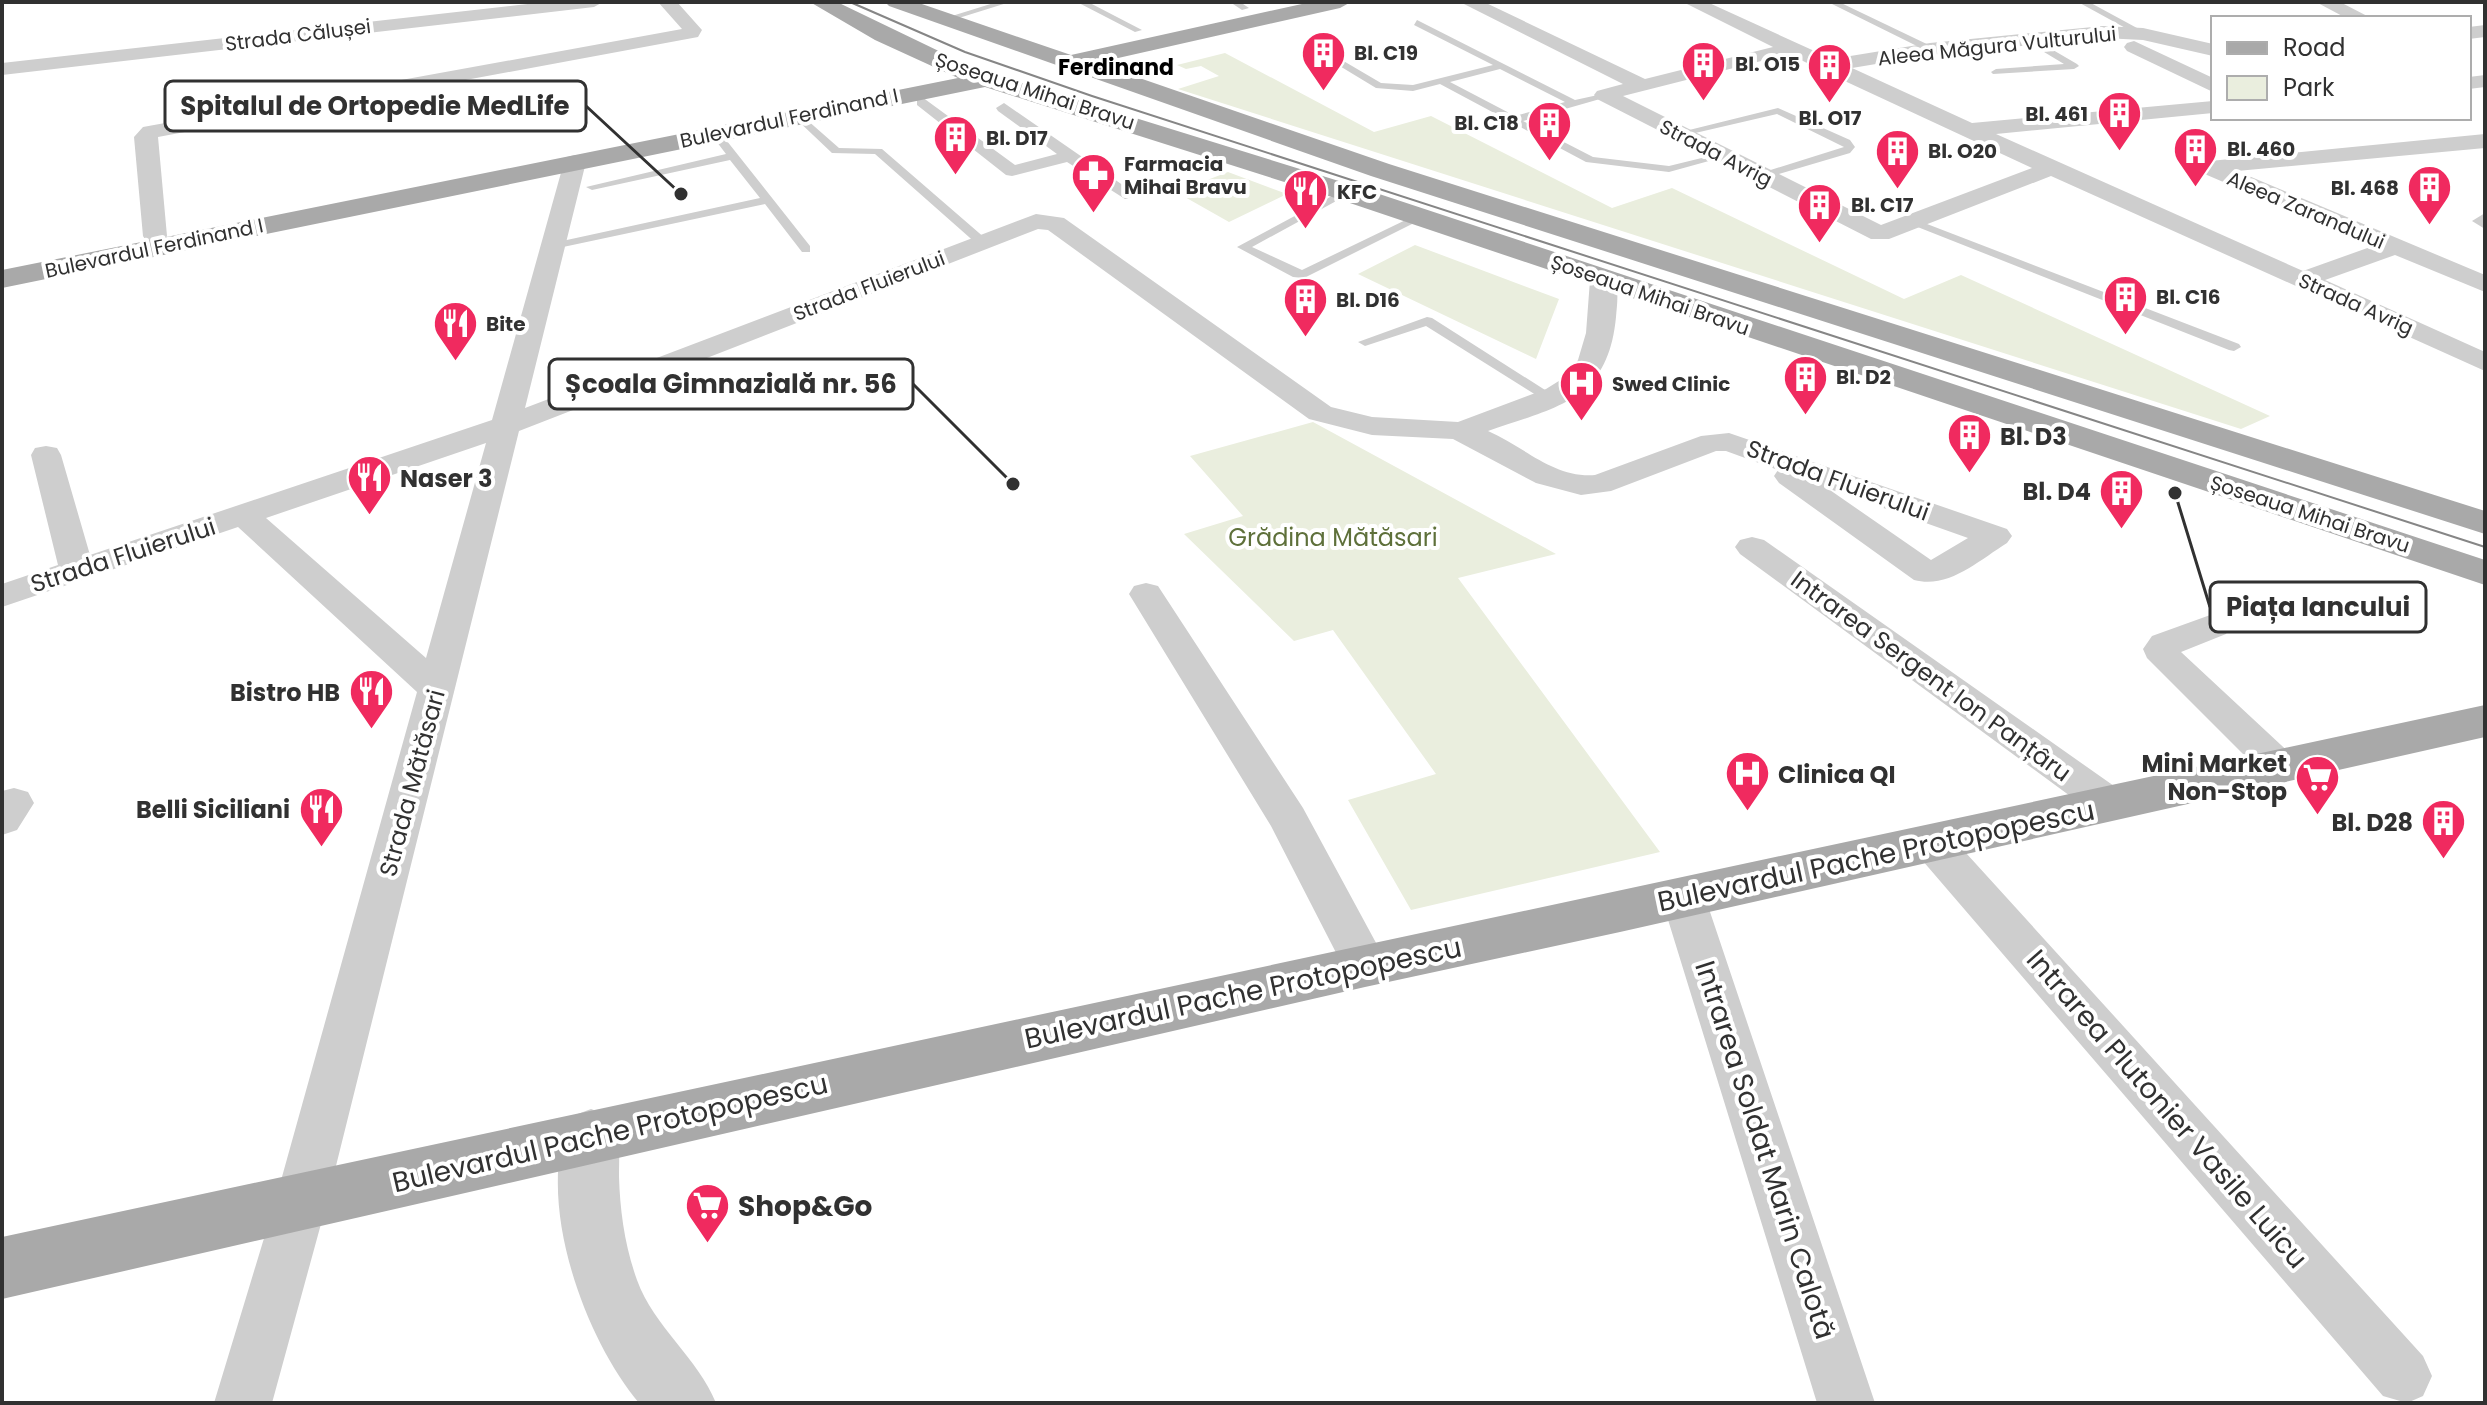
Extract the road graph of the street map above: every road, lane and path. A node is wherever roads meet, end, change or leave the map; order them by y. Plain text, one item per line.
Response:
1 (413, 2) edge
2 (594, 2) edge
3 (667, 2) edge
4 (821, 2) edge
5 (896, 2) edge
6 (1006, 2) edge
7 (1081, 2) edge
8 (1274, 2) edge
9 (1340, 2) edge
10 (1469, 2) edge
11 (1692, 2) edge
12 (2082, 2) edge
13 (2325, 2) edge
14 (1834, 3) edge
15 (1240, 5) edge
16 (2357, 16) edge
17 (943, 20) junction
18 (1417, 23) dead end
19 (397, 24) junction
20 (1138, 30) junction
21 (2103, 32) junction
22 (2143, 34) junction
23 (883, 35) junction
24 (1181, 38) junction
25 (2029, 39) junction
26 (1315, 48) dead end
27 (1791, 48) junction
28 (1930, 49) junction
29 (2211, 50) edge
30 (1037, 52) junction
31 (1068, 62) junction
32 (1828, 66) junction
33 (1498, 67) junction
34 (2, 69) edge
35 (955, 69) junction
36 (1996, 72) dead end
37 (986, 79) junction
38 (1441, 81) junction
39 (876, 84) junction
40 (1642, 85) junction
41 (2211, 85) edge
42 (1158, 95) junction
43 (1604, 95) junction
44 (922, 102) junction
45 (1574, 103) junction
46 (2211, 107) edge
47 (1004, 108) dead end
48 (794, 110) junction
49 (1095, 112) junction
50 (1514, 120) junction
51 (1968, 130) junction
52 (715, 133) junction
53 (1678, 134) junction
54 (2485, 141) edge
55 (733, 156) junction
56 (1070, 156) junction
57 (1722, 156) junction
58 (2052, 168) junction
59 (583, 174) junction
60 (1762, 176) junction
61 (1155, 185) dead end
62 (1345, 192) junction
63 (767, 200) junction
64 (2485, 216) edge
65 (1420, 217) junction
66 (1914, 222) junction
67 (2485, 226) edge
68 (196, 234) junction
69 (155, 236) junction
70 (982, 242) junction
71 (553, 247) junction
72 (2394, 247) junction
73 (806, 249) dead end
74 (2, 268) edge
75 (2, 279) edge
76 (1603, 280) junction
77 (2301, 280) junction
78 (2485, 284) edge
79 (1365, 342) dead end
80 (2234, 347) dead end
81 (2485, 362) edge
82 (1549, 397) junction
83 (505, 426) junction
84 (1461, 431) junction
85 (1754, 450) junction
86 (46, 455) dead end
87 (244, 515) junction
88 (2485, 523) edge
89 (1752, 547) dead end
90 (77, 571) junction
91 (2478, 577) edge
92 (1146, 594) dead end
93 (2, 596) edge
94 (2213, 626) dead end
95 (437, 689) junction
96 (2483, 721) edge
97 (2281, 768) junction
98 (2110, 804) junction
99 (1931, 842) junction
100 (1683, 897) junction
101 (1365, 965) junction
102 (591, 1136) junction
103 (301, 1202) junction
104 (2, 1268) edge
105 (2403, 1376) dead end
106 (243, 1403) edge
107 (683, 1403) edge
108 (1846, 1403) edge

1 - 19 street
2 - 19 street, Strada Călușei
3 - 69 street
4 - 23 main road, Șoseaua Mihai Bravu
5 - 17 main road, Șoseaua Mihai Bravu
6 - 17 lane
7 - 20 lane
8 - 15 main road, Bulevardul Ferdinand I
9 - 24 main road, Bulevardul Ferdinand I
10 - 40 street
11 - 27 street, Strada Avrig
12 - 22 lane
13 - 16 street
14 - 28 lane
15 - 20 main road, Bulevardul Ferdinand I
17 - 30 main road, Șoseaua Mihai Bravu
18 - 33 lane
19 - 34 street, Strada Călușei
20 - 30 main road, Bulevardul Ferdinand I
21 - 22 street, Aleea Măgura Vulturului
21 - 25 street, Aleea Măgura Vulturului
21 - 41 street
22 - 29 street, Aleea Măgura Vulturului
23 - 35 main road, Șoseaua Mihai Bravu
23 - 39 main road
24 - 31 main road, Bulevardul Ferdinand I
24 - 42 main road
25 - 28 street, Aleea Măgura Vulturului
25 - 36 lane
26 - 38 lane
27 - 32 street, Strada Avrig
27 - 40 street, Strada Avrig
28 - 32 street, Aleea Măgura Vulturului
30 - 31 main road, Șoseaua Mihai Bravu
30 - 35 main road, Bulevardul Ferdinand I
31 - 37 main road, Bulevardul Ferdinand I
31 - 42 main road, Șoseaua Mihai Bravu
32 - 51 street, Strada Avrig
33 - 38 lane
33 - 45 lane
35 - 37 main road, Șoseaua Mihai Bravu
35 - 39 main road, Bulevardul Ferdinand I
37 - 39 main road, Bulevardul Ferdinand I
37 - 49 main road, Șoseaua Mihai Bravu
38 - 50 lane
39 - 44 main road
39 - 48 main road, Bulevardul Ferdinand I
40 - 43 street, Strada Avrig
42 - 88 main road, Șoseaua Mihai Bravu
43 - 45 lane
43 - 53 street, Strada Avrig
44 - 49 main road
44 - 56 street
45 - 50 lane
46 - 51 street
47 - 56 street
48 - 52 main road, Bulevardul Ferdinand I
48 - 68 main road, Bulevardul Ferdinand I
48 - 70 lane
49 - 62 main road, Șoseaua Mihai Bravu
50 - 57 lane
51 - 58 street, Strada Avrig
52 - 55 lane
52 - 59 main road, Bulevardul Ferdinand I
53 - 57 street, Strada Avrig
53 - 60 lane
54 - 72 street, Aleea Zarandului
55 - 59 lane
55 - 63 lane
56 - 61 street
57 - 60 street, Strada Avrig
58 - 66 street, Strada Avrig
58 - 77 street, Strada Avrig
59 - 68 main road, Bulevardul Ferdinand I
59 - 71 street, Strada Mătăsari
60 - 66 street, Strada Avrig
62 - 65 main road, Șoseaua Mihai Bravu
62 - 65 lane
63 - 71 lane
63 - 73 lane
64 - 67 lane
65 - 76 main road, Șoseaua Mihai Bravu
66 - 80 lane
68 - 69 main road, Bulevardul Ferdinand I
68 - 75 main road, Bulevardul Ferdinand I
69 - 74 main road, Bulevardul Ferdinand I
70 - 83 street, Strada Fluierului
70 - 84 street, Strada Fluierului
71 - 83 street, Strada Mătăsari
72 - 77 street
72 - 78 street, Aleea Zarandului
76 - 82 street, Strada Fluierului
76 - 91 main road, Șoseaua Mihai Bravu
77 - 81 street, Strada Avrig
79 - 82 lane
82 - 84 street, Strada Fluierului
83 - 87 street, Strada Fluierului
83 - 95 street, Strada Mătăsari
84 - 85 street, Strada Fluierului
85 - 85 street, Strada Fluierului
86 - 90 street
87 - 90 street, Strada Fluierului
87 - 95 street, Strada Fluierului
89 - 98 street, Intrarea Sergent Ion Panțâru
90 - 93 street, Strada Fluierului
92 - 101 street
94 - 97 street
95 - 103 street, Strada Mătăsari
96 - 97 main road, Bulevardul Pache Protopopescu
97 - 98 main road, Bulevardul Pache Protopopescu
98 - 99 main road, Bulevardul Pache Protopopescu
99 - 100 main road, Bulevardul Pache Protopopescu
99 - 105 street, Intrarea Plutonier Vasile Luicu
100 - 101 main road, Bulevardul Pache Protopopescu
100 - 108 street, Intrarea Soldat Marin Calotă
101 - 102 main road, Bulevardul Pache Protopopescu
102 - 103 main road, Bulevardul Pache Protopopescu
102 - 107 street
103 - 104 main road, Bulevardul Pache Protopopescu
103 - 106 street, Strada Mătăsari

